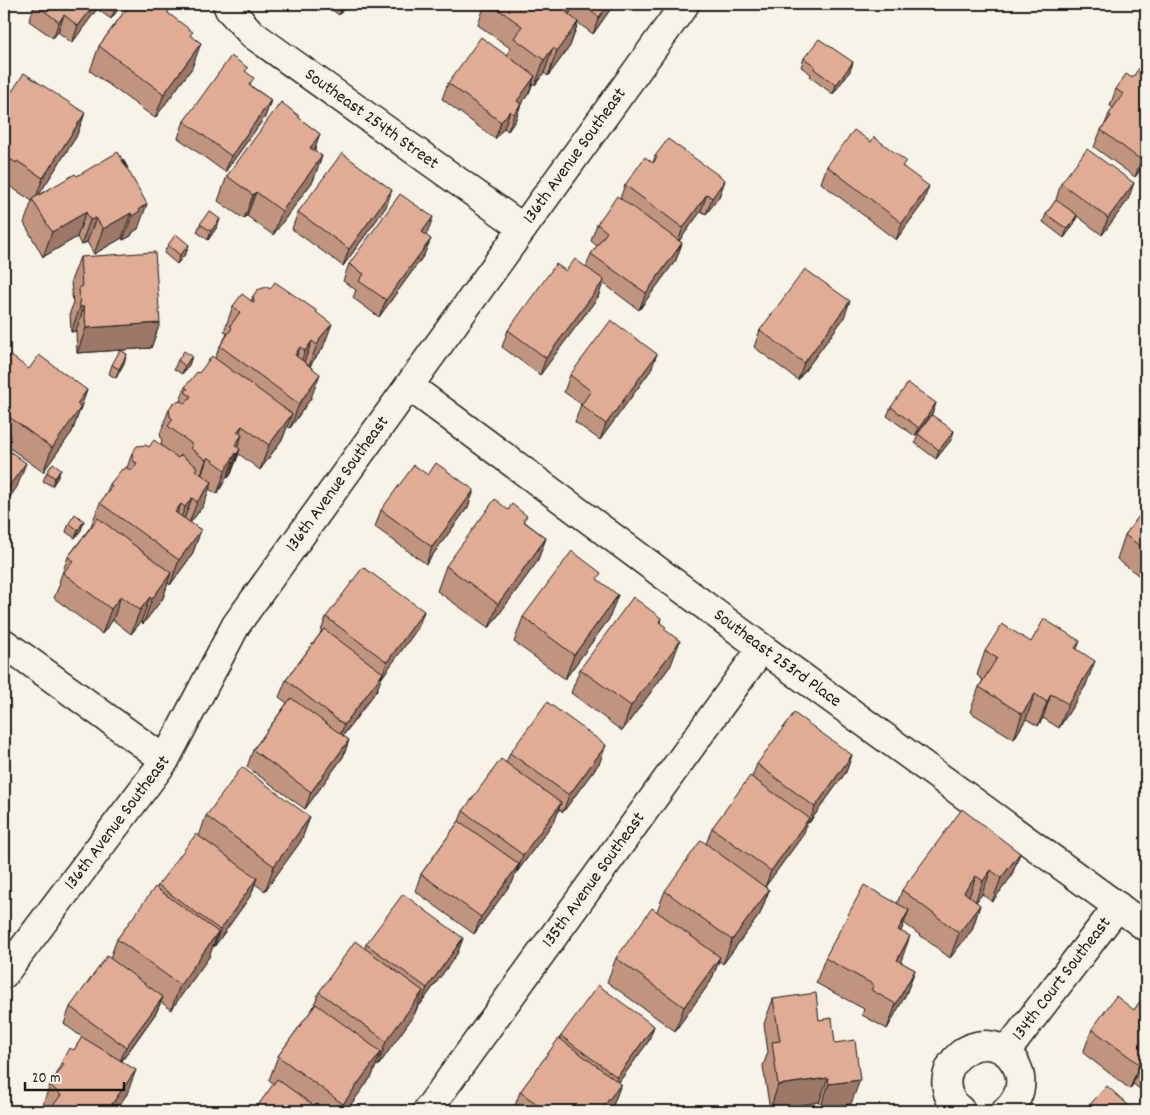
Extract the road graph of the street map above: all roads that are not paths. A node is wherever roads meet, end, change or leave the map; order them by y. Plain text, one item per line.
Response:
1 (228, 4) edge
2 (685, 4) edge
3 (523, 228) junction
4 (409, 386) junction
5 (4, 643) edge
6 (762, 648) junction
7 (165, 760) junction
8 (1118, 906) junction
9 (1146, 927) edge
10 (4, 974) edge
11 (1006, 1052) junction
12 (426, 1111) edge
13 (961, 1111) edge
14 (1006, 1111) edge

1 - 3 street, Southeast 254th Street
2 - 3 street, 136th Avenue Southeast
3 - 4 street, 136th Avenue Southeast
4 - 6 street, Southeast 253rd Place
4 - 7 street, 136th Avenue Southeast
5 - 7 street
6 - 8 street, Southeast 253rd Place
6 - 12 street, 135th Avenue Southeast
7 - 10 street, 136th Avenue Southeast
8 - 9 street, Southeast 253rd Place
8 - 11 street, 134th Court Southeast
11 - 13 street, 134th Court Southeast
11 - 14 street, 134th Court Southeast

